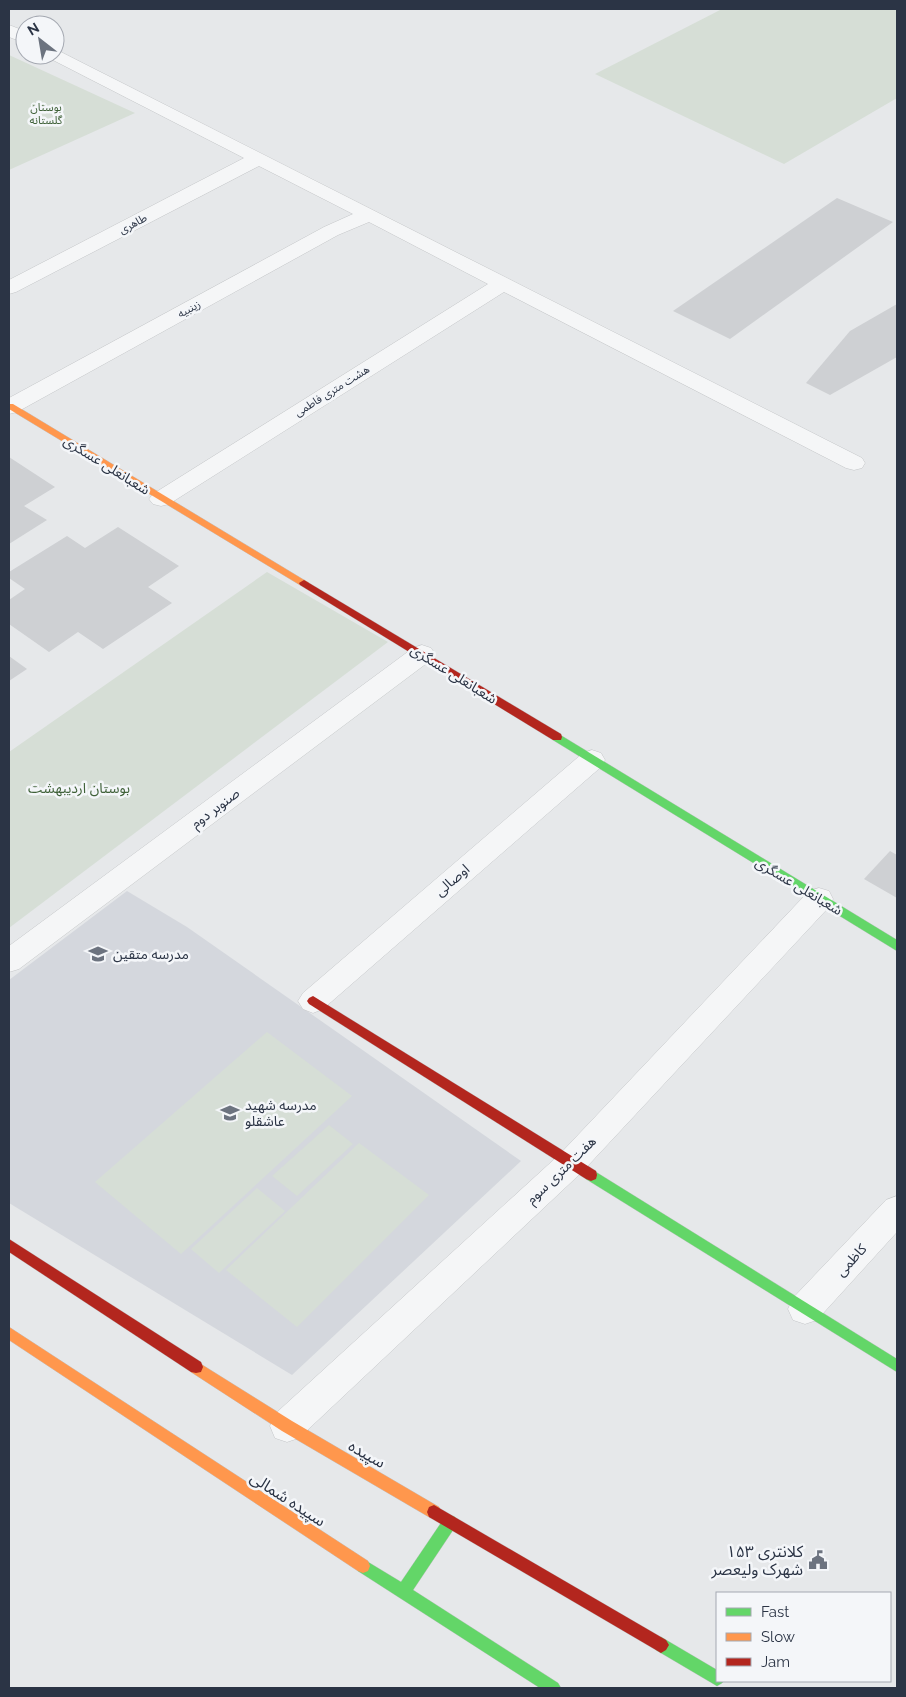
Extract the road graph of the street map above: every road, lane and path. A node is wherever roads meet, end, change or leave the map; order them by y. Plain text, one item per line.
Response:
1 (65, 59) edge
2 (258, 159) junction
3 (368, 215) junction
4 (503, 284) junction
5 (9, 288) edge
6 (9, 406) edge
7 (854, 463) dead end
8 (161, 499) junction
9 (422, 654) junction
10 (592, 760) junction
11 (819, 899) junction
12 (897, 946) edge
13 (9, 962) edge
14 (313, 1001) joint
15 (571, 1163) junction
16 (897, 1210) edge
17 (9, 1245) edge
18 (19, 1252) junction
19 (9, 1262) edge
20 (805, 1309) junction
21 (9, 1332) edge
22 (897, 1366) edge
23 (288, 1426) junction
24 (450, 1522) junction
25 (403, 1592) junction
26 (716, 1677) edge
27 (553, 1688) edge

1 - 2 street
2 - 3 street
2 - 5 street, طاهری
3 - 4 street
3 - 6 street, زینبیه
4 - 7 street
4 - 8 street, هشت متری فاطمی
6 - 8 street, شعبانعلی عسگری
8 - 9 street, شعبانعلی عسگری
9 - 10 street, شعبانعلی عسگری
9 - 13 street, صنوبر دوم
10 - 11 street, شعبانعلی عسگری
10 - 14 street, اوصالی
11 - 12 street, شعبانعلی عسگری
11 - 15 street, هفت متری سوم
14 - 15 street
15 - 20 street
15 - 23 street, هفت متری سوم
16 - 20 street, کاظمی
17 - 18 street, سپیده
18 - 19 street
18 - 23 street, سپیده
20 - 22 street
21 - 25 street, سپیده شمالی
23 - 24 street, سپیده
24 - 25 street
24 - 26 street, سپیده
25 - 27 street, سپیده شمالی

